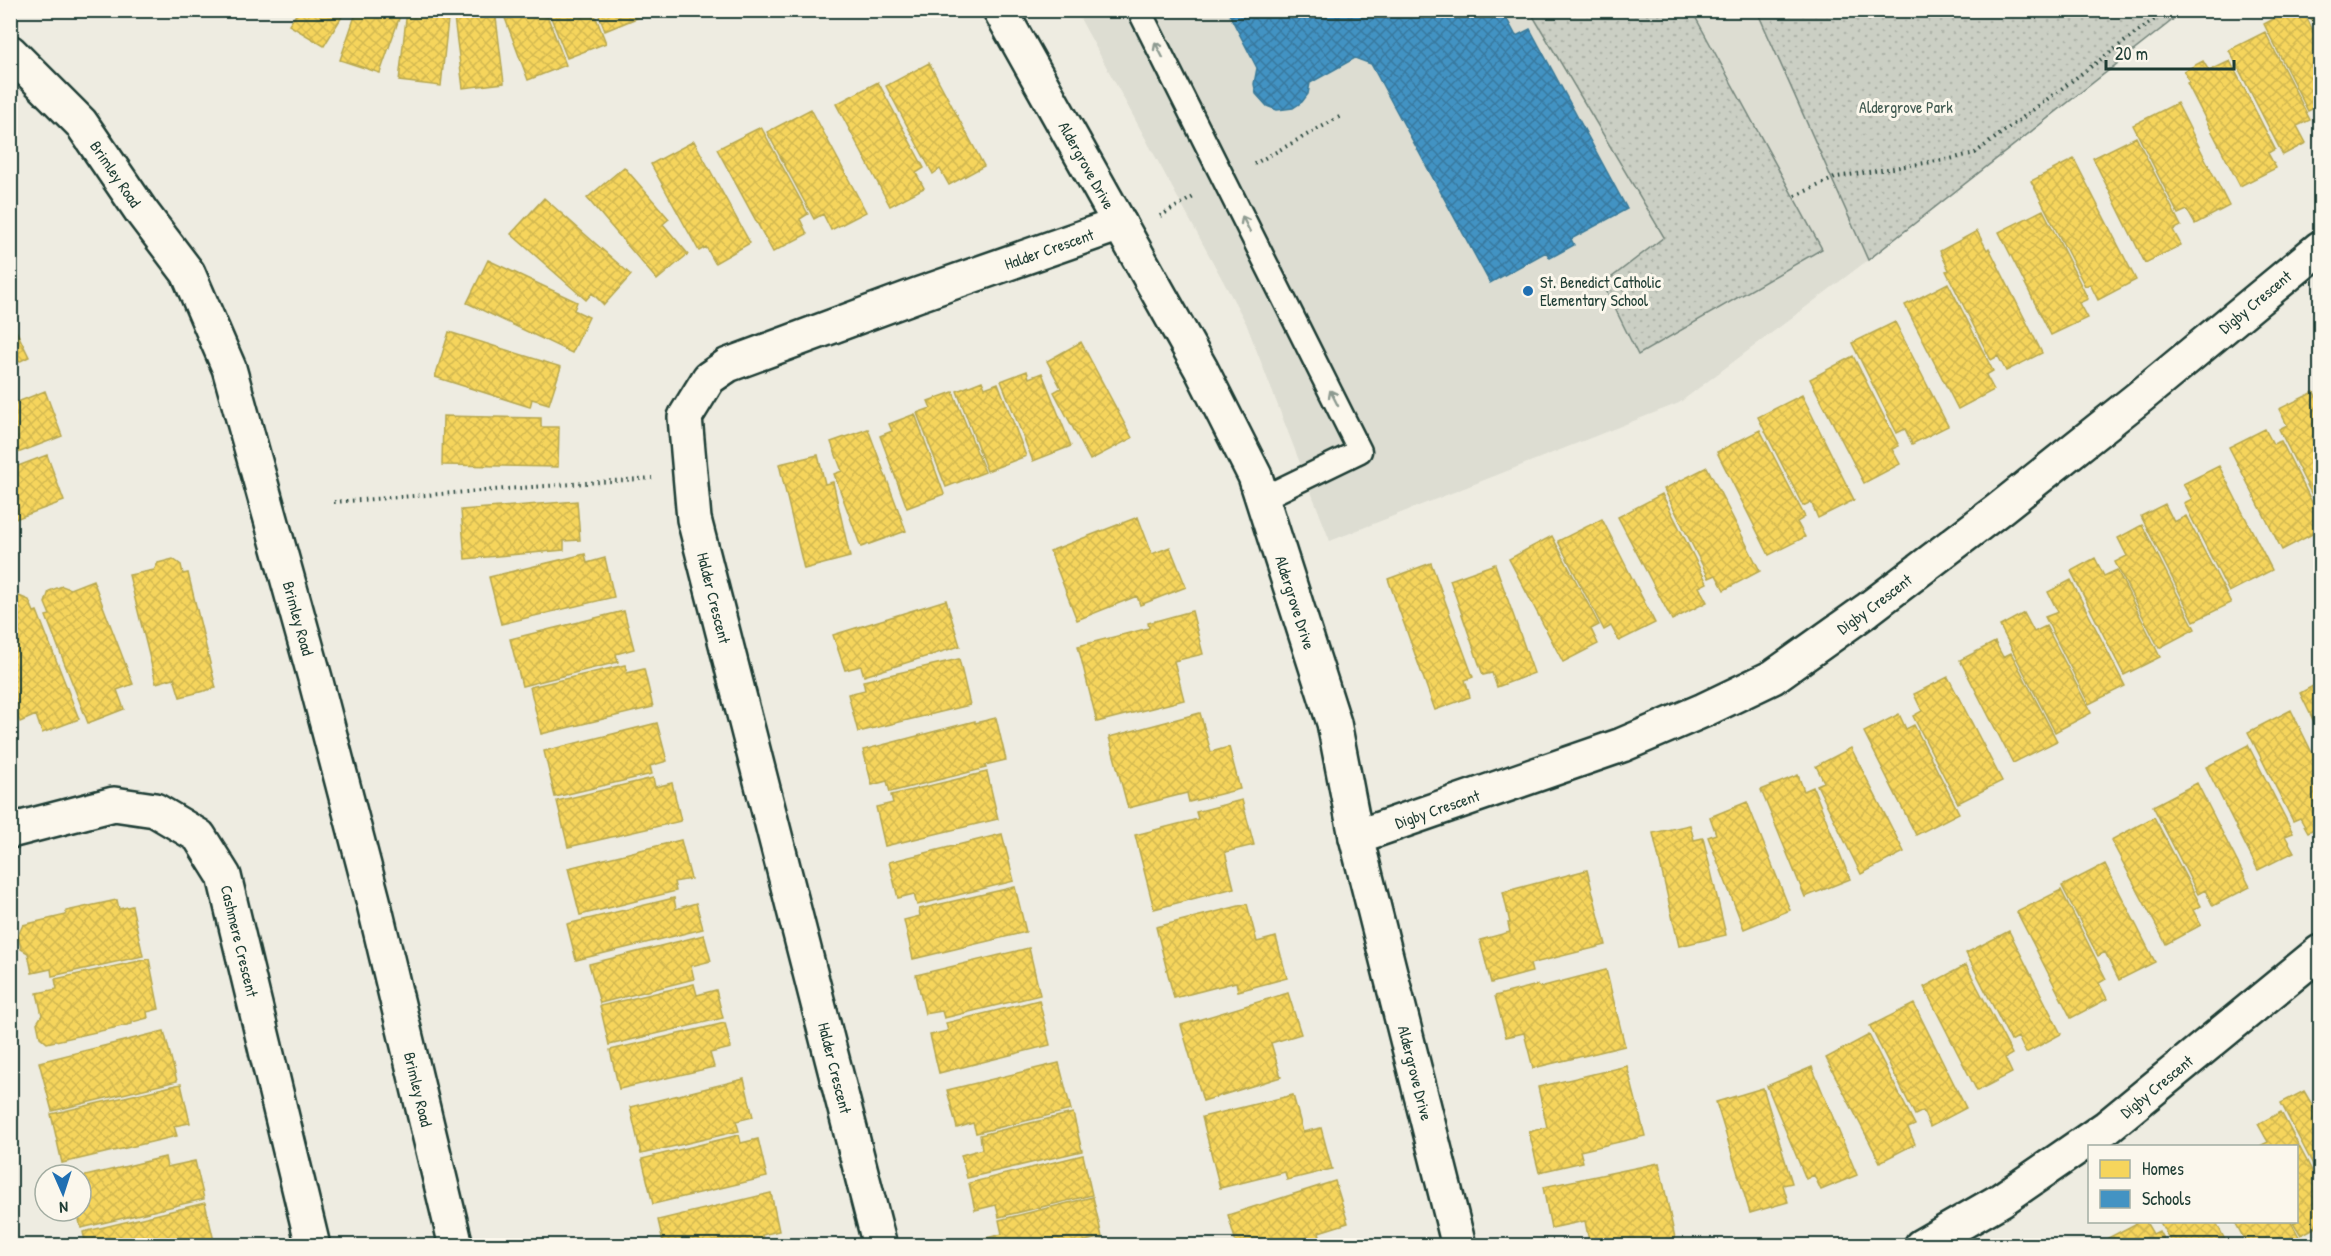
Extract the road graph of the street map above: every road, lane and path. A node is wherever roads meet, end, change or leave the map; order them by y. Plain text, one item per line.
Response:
1 (1000, 10) edge
2 (1139, 10) edge
3 (2167, 10) edge
4 (10, 52) edge
5 (1795, 196) dead end
6 (1120, 224) junction
7 (2320, 248) edge
8 (689, 475) junction
9 (1263, 498) junction
10 (334, 502) dead end
11 (10, 831) edge
12 (1356, 837) junction
13 (2320, 952) edge
14 (313, 1245) edge
15 (456, 1245) edge
16 (880, 1245) edge
17 (1459, 1245) edge
18 (1921, 1245) edge

1 - 6 street, Aldergrove Drive
9 -> 2 lane
3 - 5 path
4 - 15 street, Brimley Road
6 - 8 street, Halder Crescent
6 - 9 street, Aldergrove Drive
7 - 12 street, Digby Crescent
8 - 10 path
8 - 16 street, Halder Crescent
9 - 12 street, Aldergrove Drive
11 - 14 street, Cashmere Crescent
12 - 17 street, Aldergrove Drive
13 - 18 street, Digby Crescent

